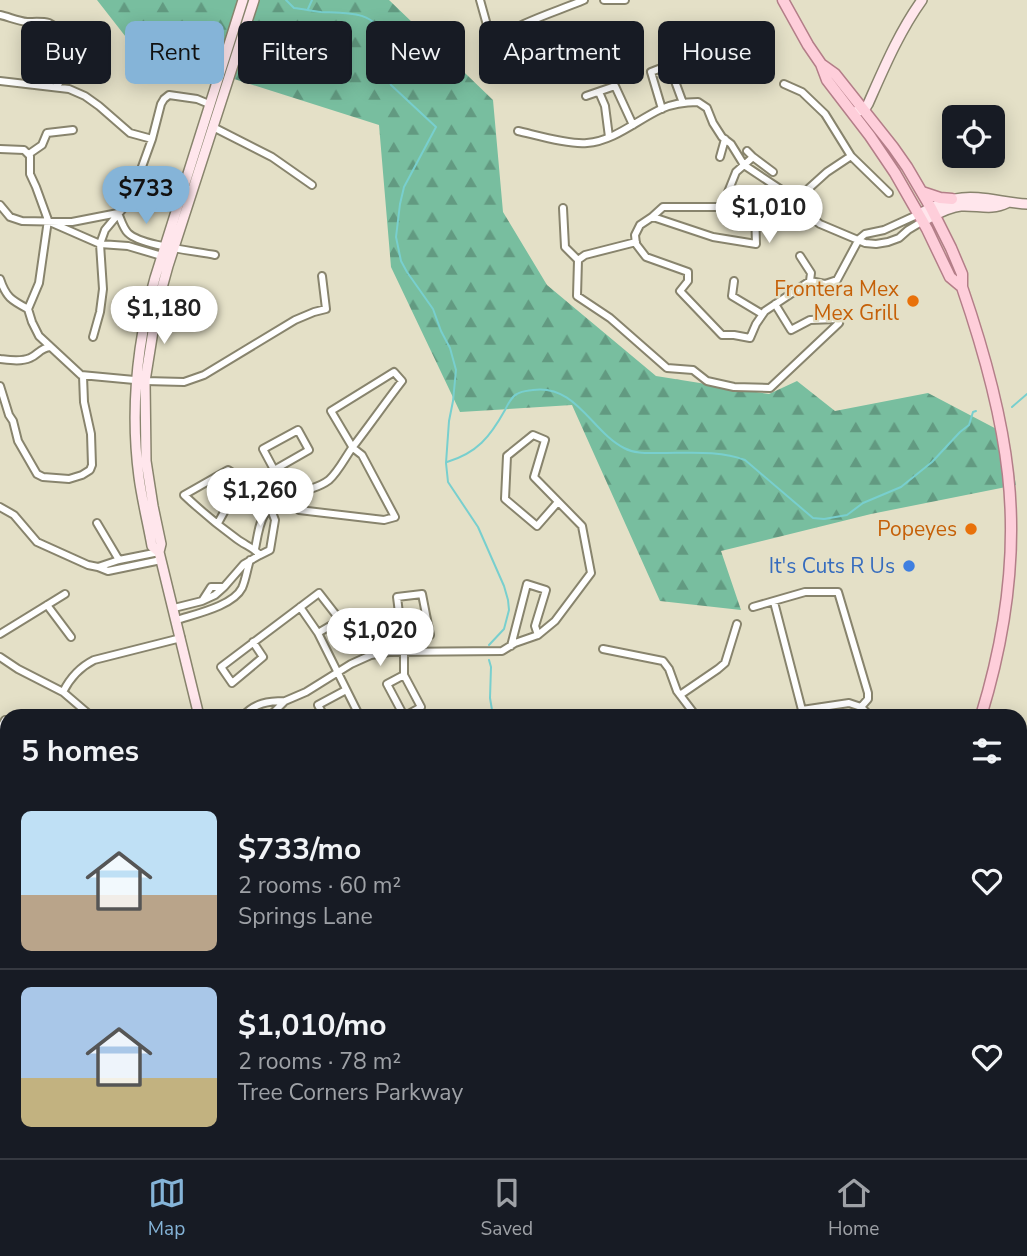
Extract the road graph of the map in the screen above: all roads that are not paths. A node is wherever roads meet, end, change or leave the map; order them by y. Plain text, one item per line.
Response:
1 (243, 0) edge
2 (254, 0) edge
3 (480, 0) edge
4 (584, 0) edge
5 (604, 0) edge
6 (625, 0) edge
7 (783, 0) edge
8 (922, 0) edge
9 (0, 15) edge
10 (821, 64) junction
11 (0, 81) edge
12 (784, 84) dead end
13 (56, 87) junction
14 (599, 92) junction
15 (872, 94) junction
16 (851, 95) junction
17 (586, 96) dead end
18 (683, 103) junction
19 (209, 104) junction
20 (847, 106) junction
21 (662, 108) junction
22 (864, 110) junction
23 (633, 125) junction
24 (214, 127) junction
25 (74, 130) dead end
26 (518, 131) dead end
27 (609, 137) junction
28 (152, 139) junction
29 (725, 139) junction
30 (0, 149) edge
31 (747, 151) dead end
32 (29, 154) junction
33 (851, 156) junction
34 (720, 157) dead end
35 (753, 157) junction
36 (744, 165) junction
37 (773, 172) dead end
38 (312, 185) dead end
39 (780, 188) junction
40 (921, 192) junction
41 (889, 193) dead end
42 (952, 199) junction
43 (796, 200) junction
44 (1007, 203) junction
45 (1027, 204) edge
46 (0, 205) edge
47 (563, 208) dead end
48 (933, 212) junction
49 (118, 213) junction
50 (653, 217) junction
51 (921, 218) junction
52 (48, 220) junction
53 (884, 230) junction
54 (132, 236) junction
55 (859, 239) junction
56 (636, 242) junction
57 (888, 243) junction
58 (100, 244) junction
59 (128, 246) junction
60 (168, 252) junction
61 (215, 255) dead end
62 (800, 256) dead end
63 (579, 260) junction
64 (322, 276) dead end
65 (0, 279) edge
66 (734, 281) dead end
67 (810, 281) junction
68 (962, 288) junction
69 (775, 304) junction
70 (28, 309) junction
71 (762, 314) junction
72 (93, 337) dead end
73 (50, 347) junction
74 (0, 360) edge
75 (83, 376) junction
76 (140, 381) junction
77 (0, 386) edge
78 (353, 448) junction
79 (274, 470) junction
80 (287, 494) junction
81 (558, 502) junction
82 (0, 507) edge
83 (270, 507) junction
84 (97, 523) dead end
85 (218, 523) junction
86 (255, 549) junction
87 (261, 555) junction
88 (160, 556) junction
89 (118, 560) junction
90 (250, 560) junction
91 (98, 567) junction
92 (65, 594) dead end
93 (774, 602) junction
94 (47, 605) junction
95 (300, 607) junction
96 (753, 607) dead end
97 (174, 608) junction
98 (177, 620) junction
99 (737, 624) dead end
100 (318, 633) junction
101 (0, 634) edge
102 (538, 635) junction
103 (71, 637) dead end
104 (181, 638) junction
105 (253, 642) junction
106 (402, 642) junction
107 (512, 646) junction
108 (603, 649) dead end
109 (404, 653) junction
110 (0, 657) edge
111 (336, 672) junction
112 (404, 675) junction
113 (346, 690) junction
114 (63, 692) junction
115 (680, 695) junction
116 (285, 701) junction
117 (861, 708) joint
118 (83, 709) edge
119 (197, 709) edge
120 (251, 709) edge
121 (277, 709) edge
122 (320, 709) edge
123 (356, 709) edge
124 (400, 709) edge
125 (417, 709) edge
126 (691, 709) edge
127 (802, 709) edge
128 (809, 709) edge
129 (983, 709) edge

1 - 19 street
2 - 24 street
3 - 4 street
5 - 6 street
7 - 10 main road
8 - 15 street
9 - 13 street
10 - 16 main road
10 - 20 main road
11 - 13 street
12 - 33 street
13 - 28 street
14 - 17 street
14 - 23 street
14 - 27 street
15 - 16 street
15 - 22 street
16 - 22 main road
18 - 21 street
18 - 21 street
18 - 29 street
19 - 28 street
19 - 60 street
20 - 22 street
20 - 51 main road
21 - 23 street
22 - 40 main road
23 - 27 street
24 - 38 street
24 - 60 street
25 - 32 street
26 - 27 street
28 - 49 street
29 - 34 street
29 - 36 street
30 - 32 street
31 - 35 street
32 - 52 street
33 - 41 street
33 - 43 street
35 - 36 street
35 - 37 street
36 - 39 street
36 - 50 street
39 - 43 street
39 - 50 street
40 - 42 main road
40 - 48 main road
42 - 44 street
42 - 48 street
43 - 55 street
44 - 45 street
44 - 48 street
46 - 52 street
47 - 63 street
48 - 51 street
48 - 68 main road
49 - 52 street
49 - 54 street
49 - 58 street
50 - 56 street
51 - 53 street
51 - 57 street
51 - 68 main road
52 - 58 street
52 - 70 street
53 - 55 street
53 - 57 street
54 - 59 street
54 - 60 street
55 - 57 street
55 - 67 street
56 - 63 street
56 - 71 street
58 - 59 street
58 - 72 street
59 - 60 street
60 - 61 street
60 - 76 street
62 - 67 street
63 - 69 street
64 - 76 street
65 - 70 street
66 - 71 street
67 - 69 street
68 - 129 main road
69 - 71 street
70 - 73 street
73 - 74 street
73 - 75 street
75 - 76 street
75 - 77 street
76 - 88 street
78 - 78 street
78 - 80 street
78 - 80 street
79 - 79 street
79 - 80 street
80 - 83 street
81 - 81 street
81 - 102 street
82 - 91 street
83 - 86 street
83 - 87 street
84 - 89 street
85 - 85 street
85 - 86 street
86 - 87 street
87 - 90 street
88 - 89 street
88 - 91 street
88 - 97 street
89 - 91 street
90 - 97 street
90 - 98 street
92 - 94 street
93 - 96 street
93 - 117 street
93 - 127 street
94 - 101 street
94 - 103 street
95 - 100 street
95 - 100 street
95 - 105 street
97 - 98 street
98 - 104 street
99 - 115 street
100 - 111 street
102 - 107 street
102 - 107 street
104 - 114 street
104 - 119 street
105 - 105 street
106 - 106 street
106 - 109 street
107 - 109 street
108 - 115 street
109 - 111 street
109 - 112 street
110 - 114 street
111 - 113 street
111 - 116 street
112 - 124 street
112 - 125 street
113 - 122 street
113 - 123 street
114 - 118 street
115 - 126 street
116 - 120 street
116 - 121 street
117 - 128 street

